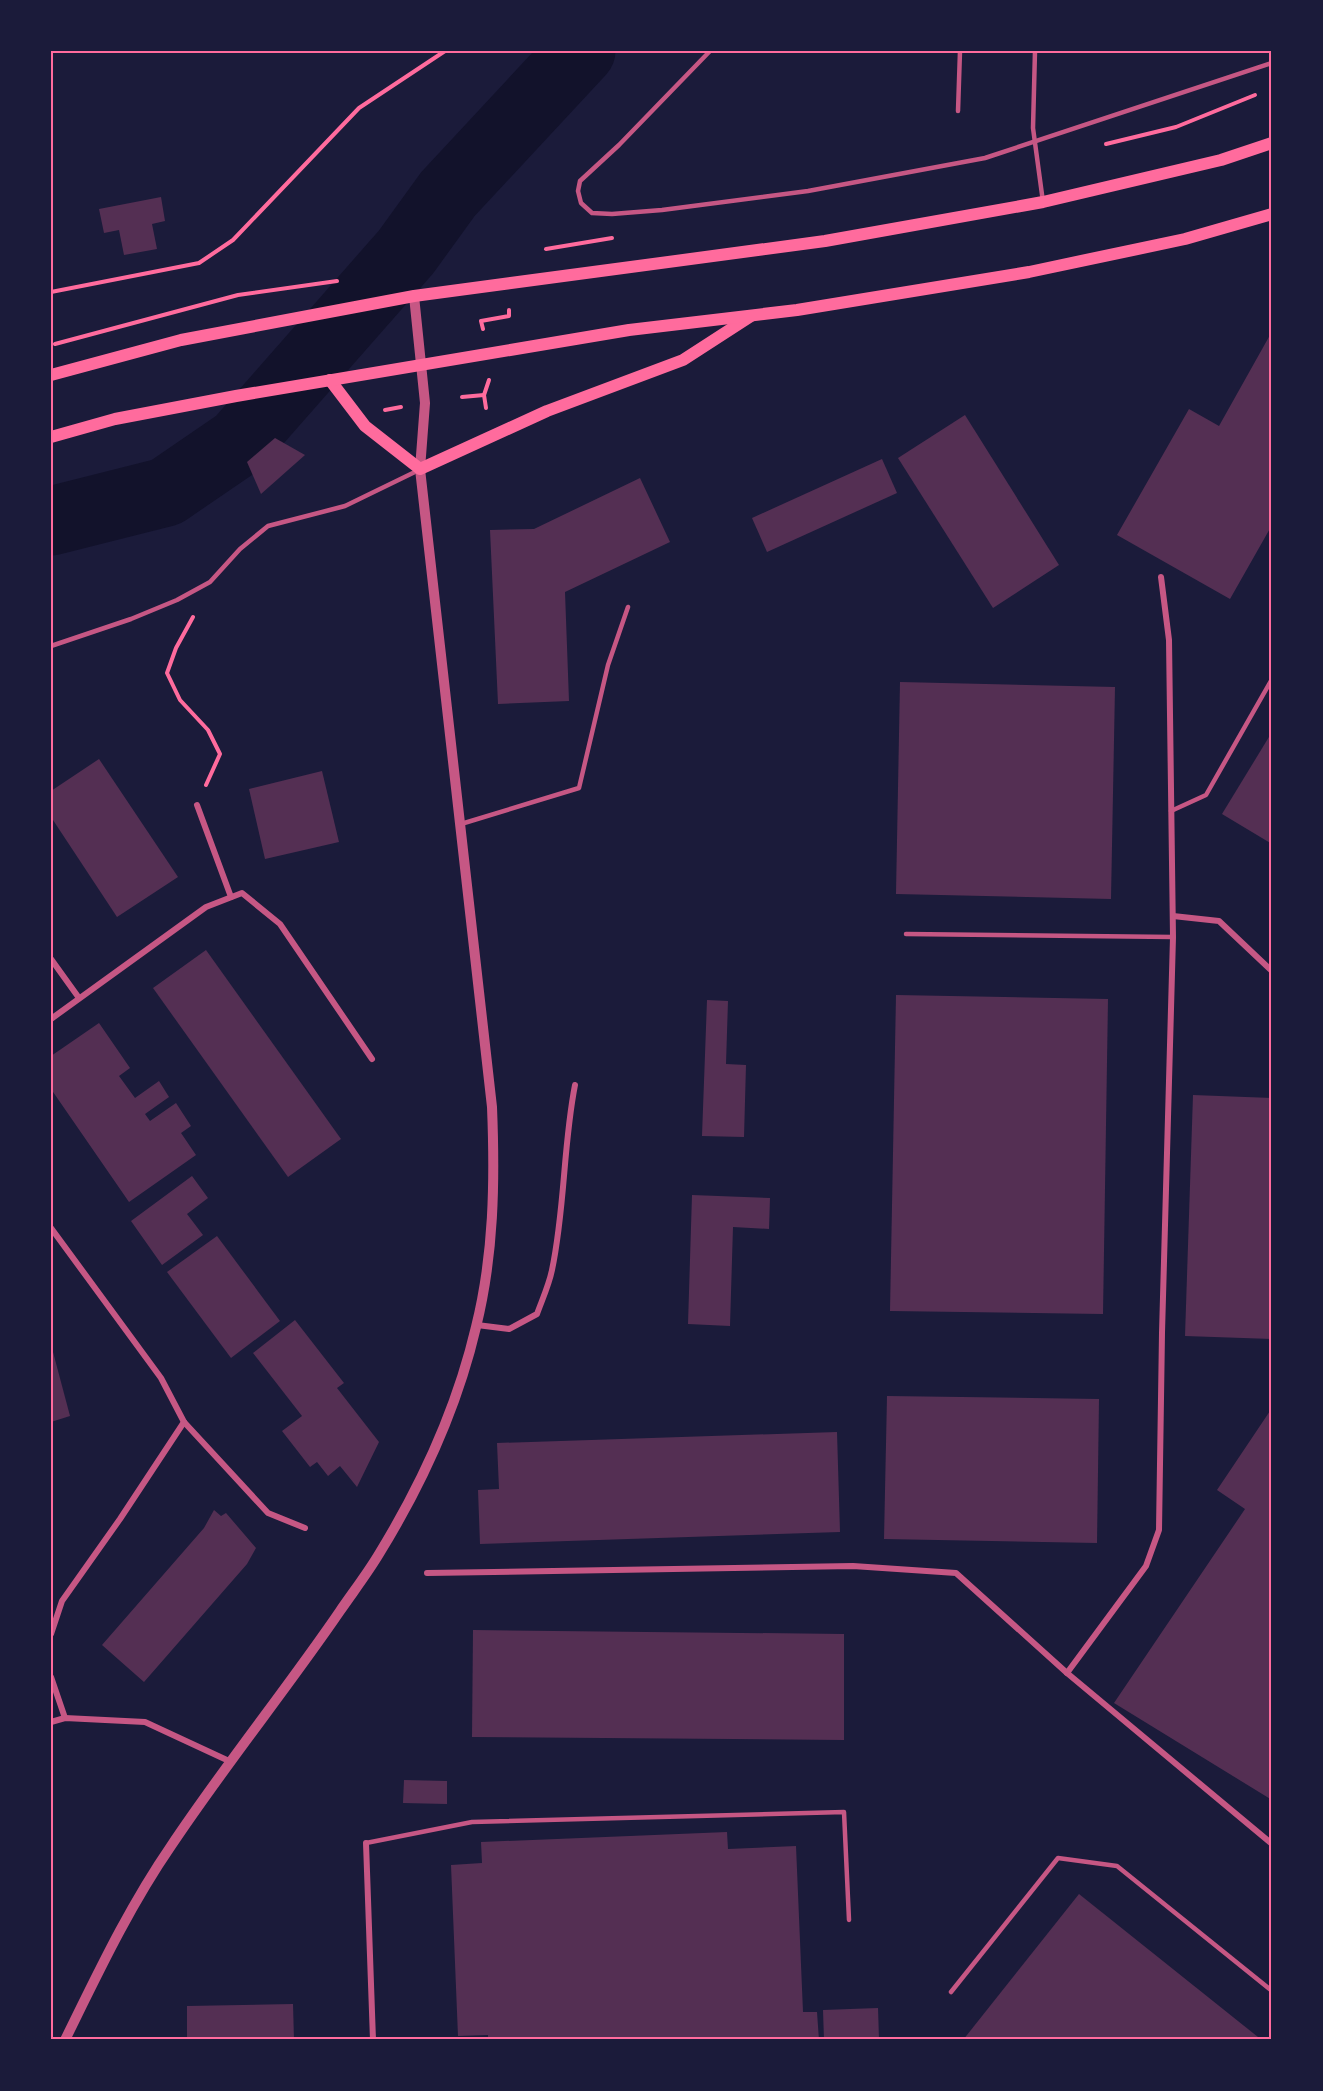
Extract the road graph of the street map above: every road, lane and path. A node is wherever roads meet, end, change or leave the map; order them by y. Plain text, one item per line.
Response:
1 (445, 51) edge
2 (710, 51) edge
3 (960, 51) edge
4 (1035, 51) edge
5 (1272, 63) edge
6 (958, 111) dead end
7 (1035, 141) junction
8 (1272, 143) edge
9 (1043, 202) junction
10 (1272, 214) edge
11 (51, 292) edge
12 (414, 297) junction
13 (508, 303) dead end
14 (754, 314) junction
15 (483, 329) dead end
16 (421, 364) junction
17 (51, 375) edge
18 (491, 375) dead end
19 (330, 380) junction
20 (484, 395) junction
21 (462, 397) dead end
22 (486, 408) dead end
23 (51, 437) edge
24 (420, 469) junction
25 (1161, 577) dead end
26 (210, 582) junction
27 (628, 607) dead end
28 (51, 646) edge
29 (1272, 679) edge
30 (197, 805) joint
31 (1172, 811) junction
32 (459, 825) junction
33 (231, 897) junction
34 (1173, 916) junction
35 (906, 934) dead end
36 (1173, 937) junction
37 (51, 959) edge
38 (1272, 971) edge
39 (79, 998) junction
40 (51, 1019) edge
41 (372, 1059) dead end
42 (575, 1085) dead end
43 (51, 1228) edge
44 (477, 1325) junction
45 (184, 1422) junction
46 (305, 1527) dead end
47 (427, 1573) dead end
48 (51, 1634) edge
49 (1067, 1673) junction
50 (51, 1677) edge
51 (65, 1718) junction
52 (51, 1722) edge
53 (229, 1761) junction
54 (366, 1843) joint
55 (1272, 1844) edge
56 (849, 1920) dead end
57 (1272, 1991) edge
58 (951, 1992) dead end
59 (65, 2040) edge
60 (373, 2040) edge

1 - 11 path
2 - 7 lane
3 - 6 lane
4 - 7 lane
5 - 7 lane
7 - 9 lane
8 - 9 main road
9 - 12 main road
10 - 14 main road
12 - 16 street
12 - 17 main road
13 - 15 path
14 - 16 main road
14 - 24 main road
16 - 19 main road
16 - 24 street
18 - 20 path
19 - 23 main road
19 - 24 main road
20 - 21 path
20 - 22 path
24 - 26 lane
24 - 32 street
25 - 31 street
26 - 28 lane
26 - 30 path
27 - 32 lane
29 - 31 lane
30 - 33 street
31 - 34 street
32 - 44 street
33 - 39 street
33 - 41 street
34 - 36 street
34 - 38 street
35 - 36 lane
36 - 49 street
37 - 39 street
39 - 40 street
42 - 44 street
43 - 45 street
44 - 53 street
45 - 46 street
45 - 48 street
47 - 49 street
49 - 55 street
50 - 51 street
51 - 52 street
51 - 53 street
53 - 59 street
54 - 56 lane
54 - 60 street
57 - 58 lane

